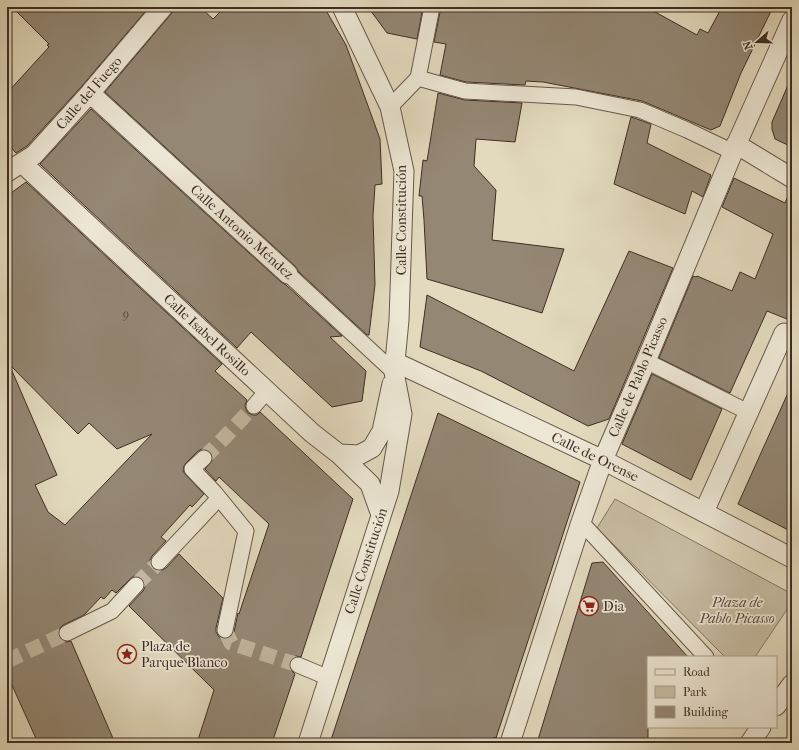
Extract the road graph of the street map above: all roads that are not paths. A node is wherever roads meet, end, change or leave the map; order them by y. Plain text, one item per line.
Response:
1 (164, 7) edge
2 (342, 7) edge
3 (432, 7) edge
4 (792, 20) edge
5 (418, 78) junction
6 (90, 93) junction
7 (390, 107) junction
8 (734, 148) junction
9 (12, 166) edge
10 (792, 178) edge
11 (288, 274) joint
12 (784, 333) dead end
13 (646, 360) junction
14 (394, 369) junction
15 (267, 391) junction
16 (254, 406) tunnel mouth
17 (748, 412) junction
18 (339, 454) junction
19 (204, 458) tunnel mouth
20 (603, 460) junction
21 (219, 498) junction
22 (704, 512) junction
23 (381, 515) junction
24 (581, 522) junction
25 (792, 558) edge
26 (159, 562) tunnel mouth
27 (136, 585) tunnel mouth
28 (225, 630) dead end
29 (67, 633) tunnel mouth
30 (705, 656) edge
31 (298, 665) tunnel mouth
32 (329, 678) junction
33 (792, 684) edge
34 (777, 705) edge
35 (760, 728) edge
36 (308, 743) edge
37 (510, 743) edge
38 (750, 743) edge

1 - 6 street, Calle del Fuego
2 - 7 street, Calle Constitución
3 - 5 street
4 - 8 street, Calle de Pablo Picasso
5 - 7 street
5 - 8 street
6 - 9 street, Calle del Fuego
6 - 11 street, Calle Antonio Méndez
7 - 14 street, Calle Constitución
8 - 10 street
8 - 13 street, Calle de Pablo Picasso
9 - 15 street, Calle Isabel Rosillo
11 - 14 street, Calle Antonio Méndez
12 - 17 street
13 - 17 street
13 - 20 street, Calle de Pablo Picasso
14 - 18 street, Calle Constitución
14 - 20 street, Calle de Orense
14 - 23 street, Calle Constitución
15 - 16 street
15 - 18 street, Calle Isabel Rosillo
17 - 22 street
18 - 23 street, Calle Isabel Rosillo
19 - 21 street
20 - 22 street, Calle de Orense
20 - 24 street, Calle de Pablo Picasso
21 - 26 street
21 - 28 street
22 - 25 street, Calle de Orense
23 - 32 street, Calle Constitución
24 - 30 street
24 - 37 street, Calle de Pablo Picasso
27 - 29 street
31 - 32 street
32 - 36 street, Calle Constitución
33 - 34 street
35 - 38 street

